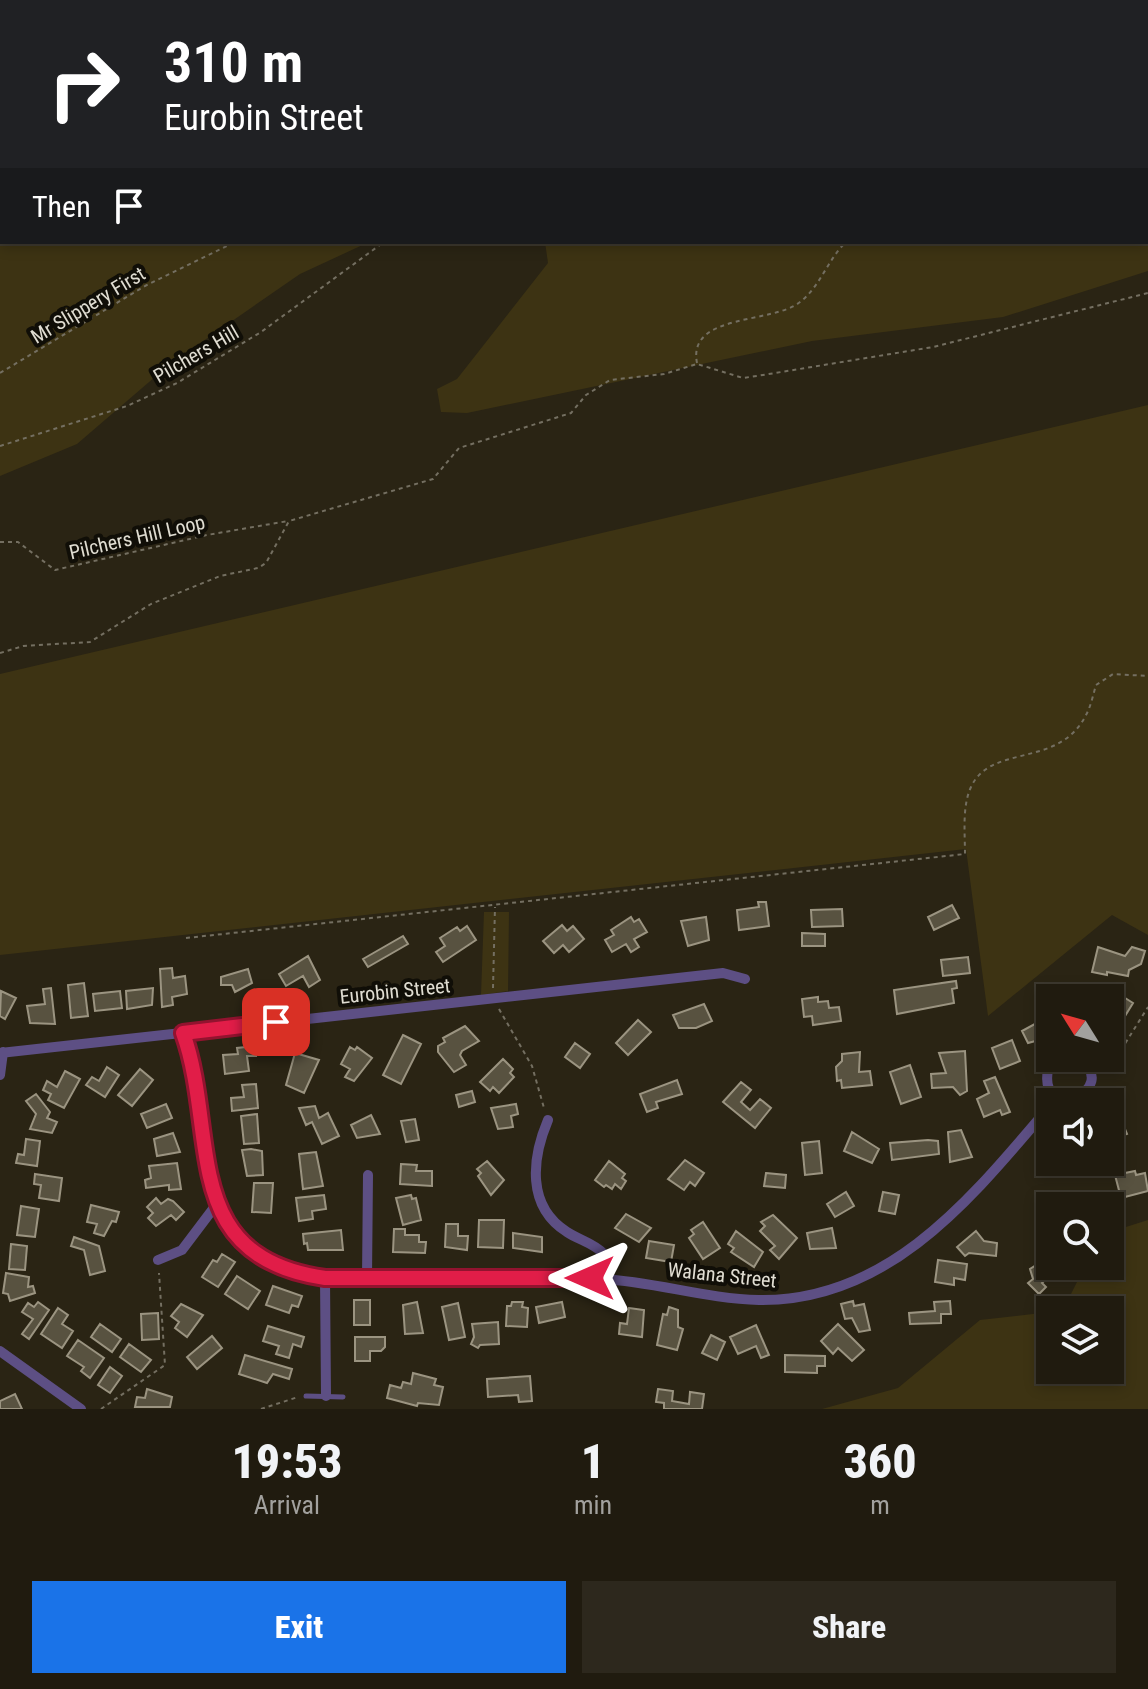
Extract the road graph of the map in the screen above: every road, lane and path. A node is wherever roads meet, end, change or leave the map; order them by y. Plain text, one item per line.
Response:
1 (231, 244) edge
2 (381, 244) edge
3 (845, 244) edge
4 (1148, 293) edge
5 (697, 364) junction
6 (0, 373) edge
7 (0, 446) edge
8 (289, 521) junction
9 (0, 542) edge
10 (0, 653) edge
11 (1148, 676) edge
12 (495, 906) junction
13 (186, 938) dead end
14 (745, 979) dead end
15 (493, 999) junction
16 (1148, 1007) edge
17 (183, 1033) junction
18 (1124, 1045) edge
19 (1, 1052) edge
20 (0, 1075) edge
21 (548, 1120) joint
22 (1036, 1122) edge
23 (368, 1175) dead end
24 (216, 1205) junction
25 (158, 1260) joint
26 (325, 1278) junction
27 (367, 1278) junction
28 (607, 1279) junction
29 (0, 1351) edge
30 (306, 1396) joint
31 (326, 1396) junction
32 (343, 1397) dead end
33 (81, 1409) edge
34 (101, 1409) edge
35 (261, 1409) edge

1 - 6 path, Mr Slippery First
2 - 7 path, Pilchers Hill
3 - 5 path
4 - 5 path
5 - 8 path, Pilchers Hill Loop
8 - 9 path, Pilchers Hill Loop
8 - 10 path
11 - 12 path
12 - 13 path
12 - 15 path
14 - 15 street, Eurobin Street
15 - 17 street, Eurobin Street
15 - 21 path
16 - 18 path
17 - 19 street, Eurobin Street
17 - 24 street, Walana Street
19 - 20 street
21 - 28 street
22 - 28 street, Walana Street
23 - 27 street
24 - 25 street
24 - 26 street, Walana Street
25 - 34 path
26 - 27 street, Walana Street
26 - 31 street
27 - 28 street, Walana Street
29 - 33 street
30 - 31 lane
30 - 35 path
31 - 32 lane

